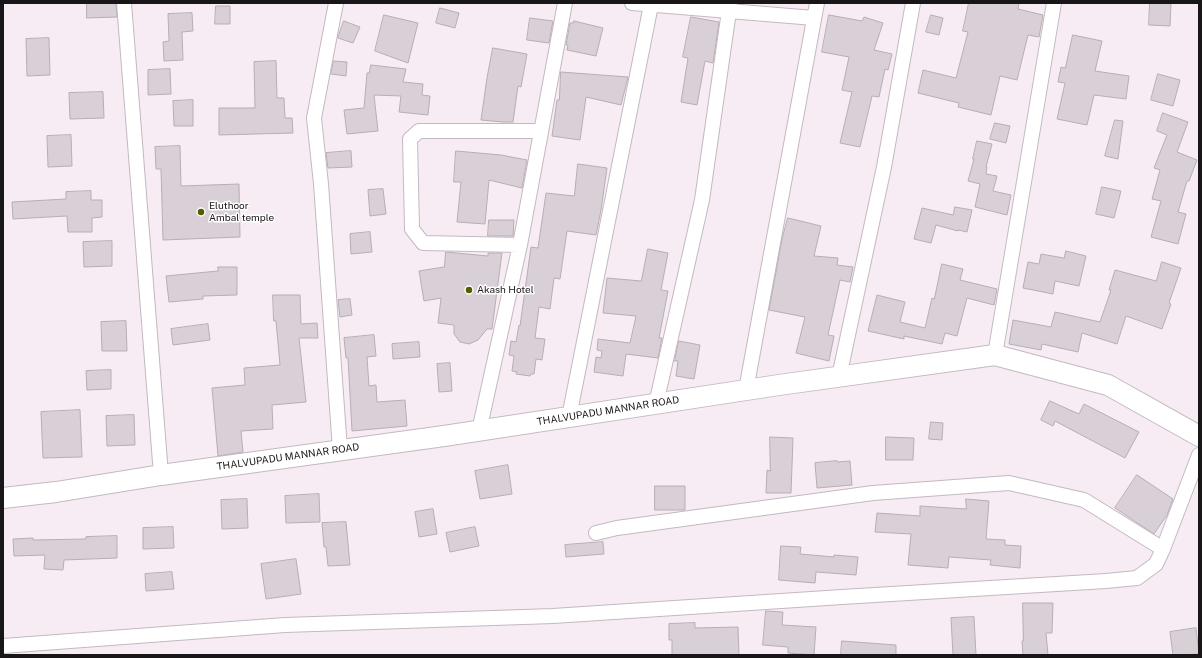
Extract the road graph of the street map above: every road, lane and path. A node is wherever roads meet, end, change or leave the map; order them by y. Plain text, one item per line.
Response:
1 (124, 3) edge
2 (336, 3) edge
3 (565, 3) edge
4 (632, 3) edge
5 (817, 3) edge
6 (913, 3) edge
7 (1054, 3) edge
8 (651, 5) junction
9 (729, 7) edge
10 (814, 18) junction
11 (541, 131) junction
12 (520, 245) junction
13 (995, 355) junction
14 (839, 377) junction
15 (746, 390) junction
16 (656, 404) junction
17 (569, 417) junction
18 (479, 431) junction
19 (1199, 436) edge
20 (340, 450) junction
21 (1199, 455) edge
22 (161, 475) junction
23 (3, 498) edge
24 (596, 532) dead end
25 (1163, 549) junction
26 (3, 646) edge

1 - 22 street
2 - 20 street
3 - 11 street
4 - 8 street
5 - 10 street
6 - 14 street
7 - 13 street
8 - 9 street
8 - 17 street
9 - 10 street
9 - 16 street
10 - 15 street
11 - 12 street
11 - 12 street
12 - 18 street
13 - 14 street, THALVUPADU MANNAR ROAD
13 - 19 street, THALVUPADU MANNAR ROAD
14 - 15 street, THALVUPADU MANNAR ROAD
15 - 16 street, THALVUPADU MANNAR ROAD
16 - 17 street, THALVUPADU MANNAR ROAD
17 - 18 street, THALVUPADU MANNAR ROAD
18 - 20 street, THALVUPADU MANNAR ROAD
20 - 22 street, THALVUPADU MANNAR ROAD
21 - 25 street
22 - 23 street, THALVUPADU MANNAR ROAD
24 - 25 street
25 - 26 street

